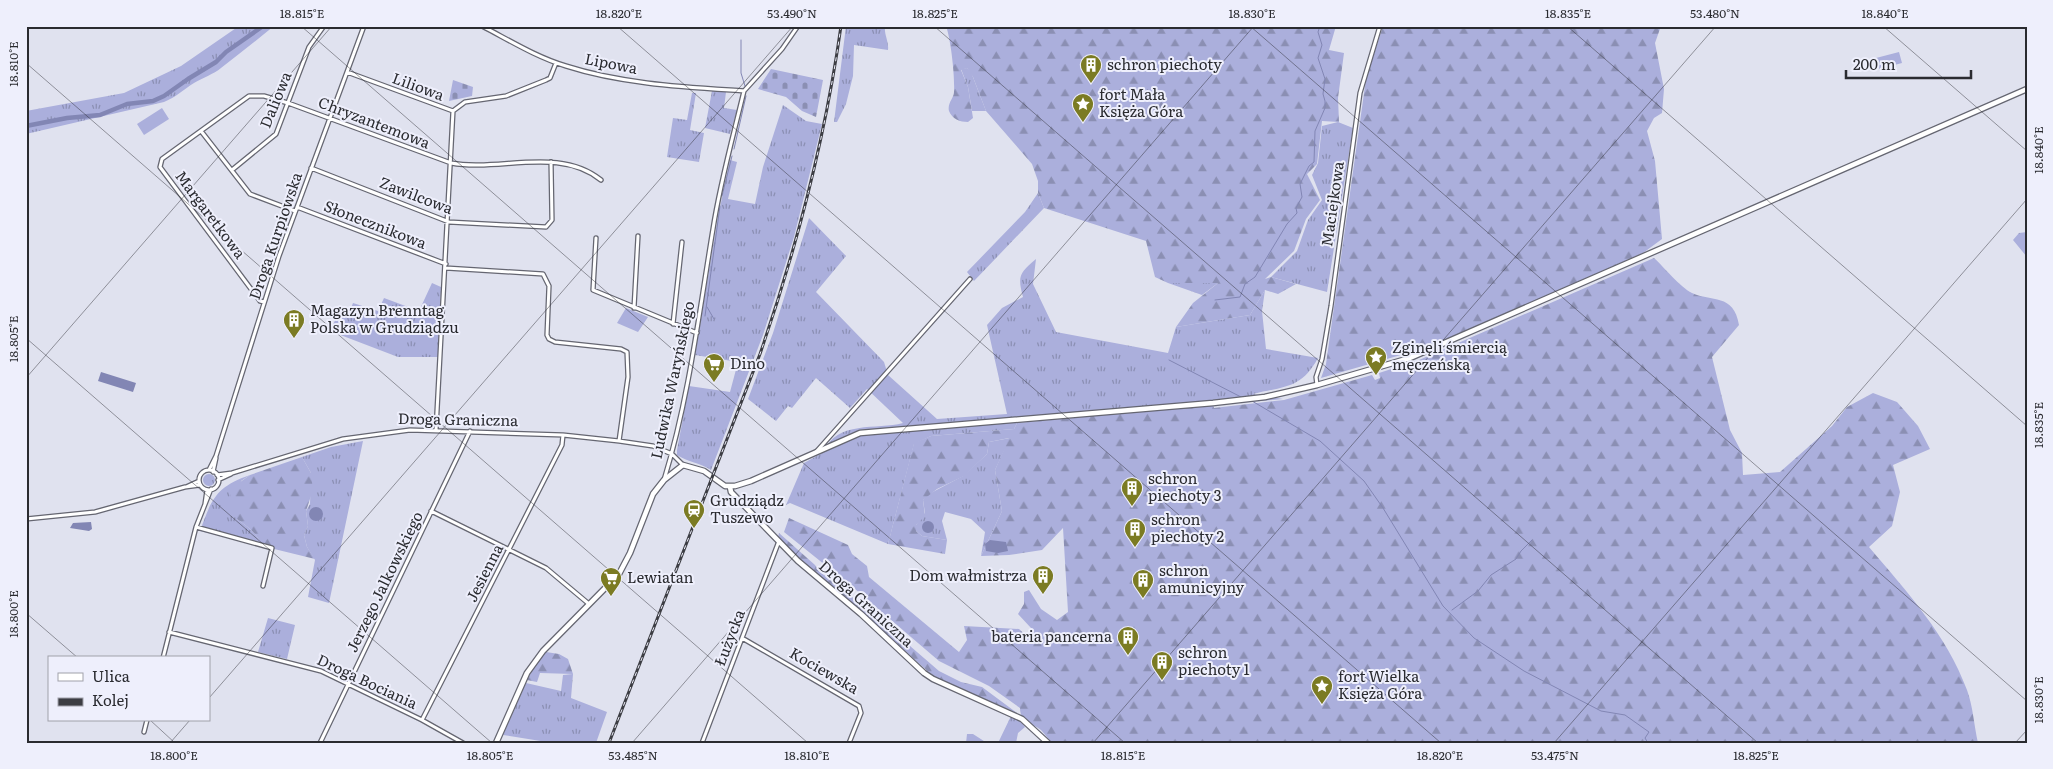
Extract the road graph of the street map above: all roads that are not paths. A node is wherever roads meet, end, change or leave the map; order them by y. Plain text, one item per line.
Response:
1 (324, 26) edge
2 (364, 26) edge
3 (482, 26) edge
4 (798, 26) edge
5 (1380, 26) edge
6 (556, 62) junction
7 (347, 72) junction
8 (2027, 89) edge
9 (744, 92) junction
10 (288, 103) junction
11 (453, 112) junction
12 (330, 119) junction
13 (201, 131) junction
14 (160, 162) joint
15 (551, 162) junction
16 (451, 163) junction
17 (311, 168) junction
18 (232, 170) junction
19 (601, 180) dead end
20 (296, 209) junction
21 (449, 222) junction
22 (638, 236) dead end
23 (596, 238) dead end
24 (682, 242) dead end
25 (446, 264) junction
26 (446, 268) junction
27 (970, 279) dead end
28 (264, 302) junction
29 (634, 308) junction
30 (672, 324) junction
31 (697, 334) junction
32 (1317, 385) junction
33 (436, 430) junction
34 (470, 431) junction
35 (563, 435) junction
36 (619, 441) junction
37 (815, 453) junction
38 (672, 454) junction
39 (683, 465) junction
40 (211, 471) junction
41 (232, 474) junction
42 (217, 475) junction
43 (218, 480) junction
44 (664, 480) junction
45 (199, 481) junction
46 (200, 485) junction
47 (185, 487) junction
48 (730, 487) junction
49 (207, 490) junction
50 (211, 490) junction
51 (205, 504) junction
52 (432, 511) junction
53 (26, 519) edge
54 (196, 528) junction
55 (779, 541) junction
56 (510, 549) junction
57 (262, 586) dead end
58 (590, 604) junction
59 (169, 632) junction
60 (742, 638) junction
61 (163, 656) edge
62 (348, 685) junction
63 (422, 720) junction
64 (146, 722) edge
65 (144, 732) dead end
66 (320, 743) edge
67 (463, 743) edge
68 (496, 743) edge
69 (702, 743) edge
70 (849, 743) edge
71 (1048, 743) edge

1 - 10 street, Daliowa
2 - 7 street, Droga Kurpiowska
3 - 6 street, Lipowa
4 - 9 street
5 - 32 street, Maciejkowa
6 - 9 street, Lipowa
6 - 11 street, Liliowa
7 - 11 street, Liliowa
7 - 12 street, Droga Kurpiowska
8 - 32 street
9 - 31 street, Ludwika Waryńskiego
10 - 12 street, Chryzantemowa
10 - 13 street, Chryzantemowa
10 - 18 street, Daliowa
11 - 16 street
12 - 16 street, Chryzantemowa
12 - 17 street, Droga Kurpiowska
13 - 14 street, Chryzantemowa
13 - 18 street, Słonecznikowa
14 - 28 street, Margaretkowa
15 - 16 street, Chryzantemowa
15 - 19 street, Chryzantemowa
15 - 21 street, Zawilcowa
16 - 21 street
17 - 20 street, Droga Kurpiowska
17 - 21 street, Zawilcowa
18 - 20 street, Słonecznikowa
20 - 25 street, Słonecznikowa
20 - 28 street, Droga Kurpiowska
21 - 25 street
22 - 29 street
23 - 29 street
24 - 30 street
25 - 26 street
26 - 33 street
26 - 36 street
27 - 37 street
28 - 40 street, Droga Kurpiowska
29 - 30 street
30 - 31 street
31 - 38 street, Ludwika Waryńskiego
32 - 37 street
33 - 34 street, Droga Graniczna
33 - 41 street, Droga Graniczna
34 - 35 street, Droga Graniczna
34 - 52 street, Jerzego Jalkowskiego
35 - 36 street, Droga Graniczna
35 - 56 street, Jesienna
36 - 38 street, Droga Graniczna
37 - 48 street
38 - 39 street, Droga Graniczna
38 - 44 street, Ludwika Waryńskiego
39 - 44 street
39 - 48 street, Droga Graniczna
40 - 42 street
40 - 45 street
41 - 42 street, Droga Graniczna
41 - 43 street, Droga Graniczna
42 - 43 street
43 - 50 street
44 - 58 street, Ludwika Waryńskiego
45 - 46 street
45 - 47 street
46 - 47 street
46 - 49 street
47 - 53 street
48 - 55 street, Droga Graniczna
49 - 50 street
49 - 51 street
50 - 51 street
51 - 54 street
52 - 56 street
52 - 62 street, Jerzego Jalkowskiego
54 - 57 street
54 - 59 street
55 - 60 street, Łużycka
55 - 71 street, Droga Graniczna
56 - 58 street
56 - 63 street, Jesienna
58 - 68 street, Ludwika Waryńskiego
59 - 61 street
59 - 62 street, Droga Bociania
60 - 69 street, Łużycka
60 - 70 street, Kociewska
62 - 63 street, Droga Bociania
62 - 66 street, Jerzego Jalkowskiego
63 - 67 street, Droga Bociania
64 - 65 street

